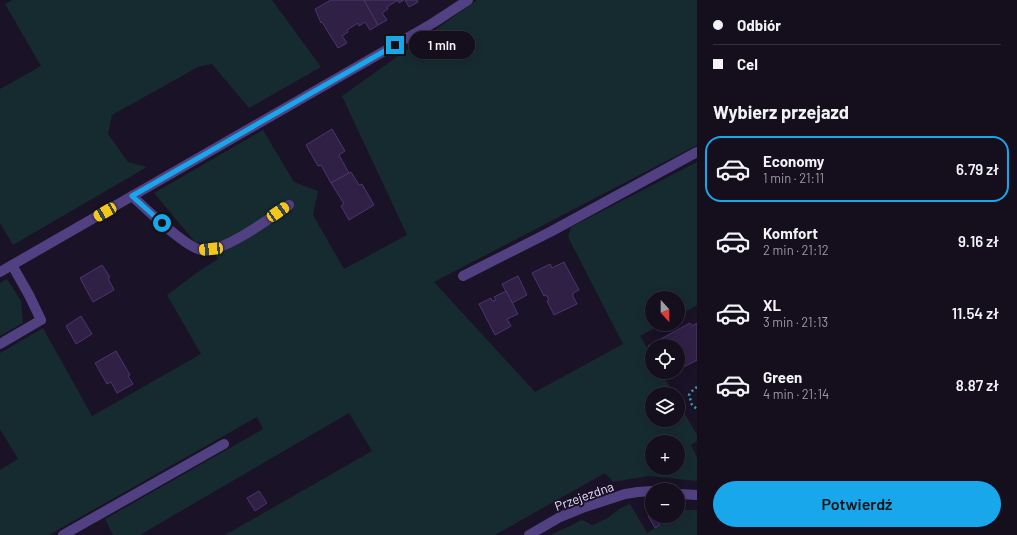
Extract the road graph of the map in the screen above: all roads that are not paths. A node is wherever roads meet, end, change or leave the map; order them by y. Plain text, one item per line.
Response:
1 (468, 0) edge
2 (697, 152) edge
3 (132, 196) junction
4 (289, 204) dead end
5 (12, 265) junction
6 (0, 272) edge
7 (463, 276) dead end
8 (0, 344) edge
9 (224, 444) dead end
10 (645, 492) edge
11 (685, 494) edge
12 (697, 495) edge
13 (63, 535) edge
14 (529, 535) edge

1 - 3 street
2 - 7 street
3 - 4 street
3 - 5 street
5 - 6 street
5 - 8 street
9 - 13 street
10 - 14 street, Przejezdna
11 - 12 street

